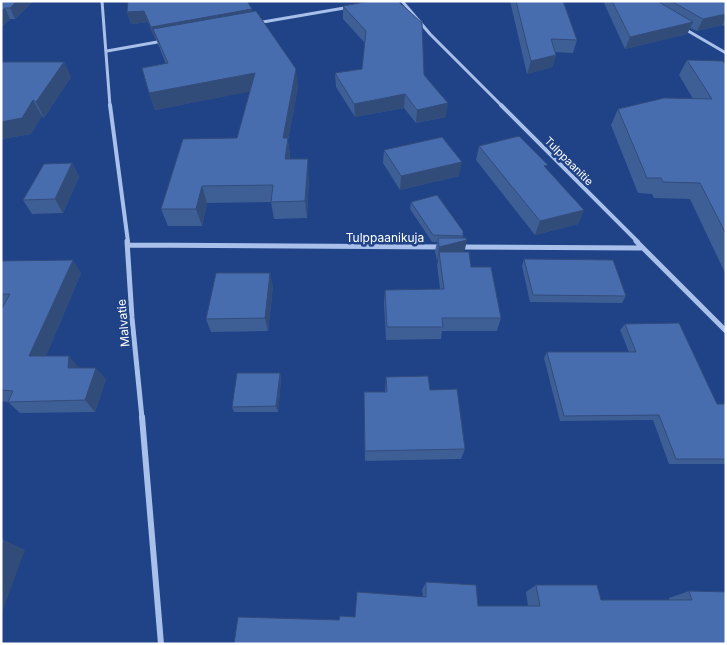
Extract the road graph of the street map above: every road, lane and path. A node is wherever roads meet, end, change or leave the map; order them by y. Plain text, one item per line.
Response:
1 (102, 1) edge
2 (402, 1) edge
3 (353, 6) edge
4 (255, 24) edge
5 (679, 26) edge
6 (172, 39) edge
7 (107, 51) junction
8 (726, 53) edge
9 (128, 245) junction
10 (642, 248) junction
11 (726, 331) edge
12 (160, 644) edge

1 - 7 street, Malvatie
2 - 10 street, Tulppaanitie
3 - 4 street
5 - 8 street
6 - 7 street
7 - 9 street, Malvatie
9 - 10 street, Tulppaanikuja
9 - 12 street, Malvatie
10 - 11 street, Tulppaanitie

